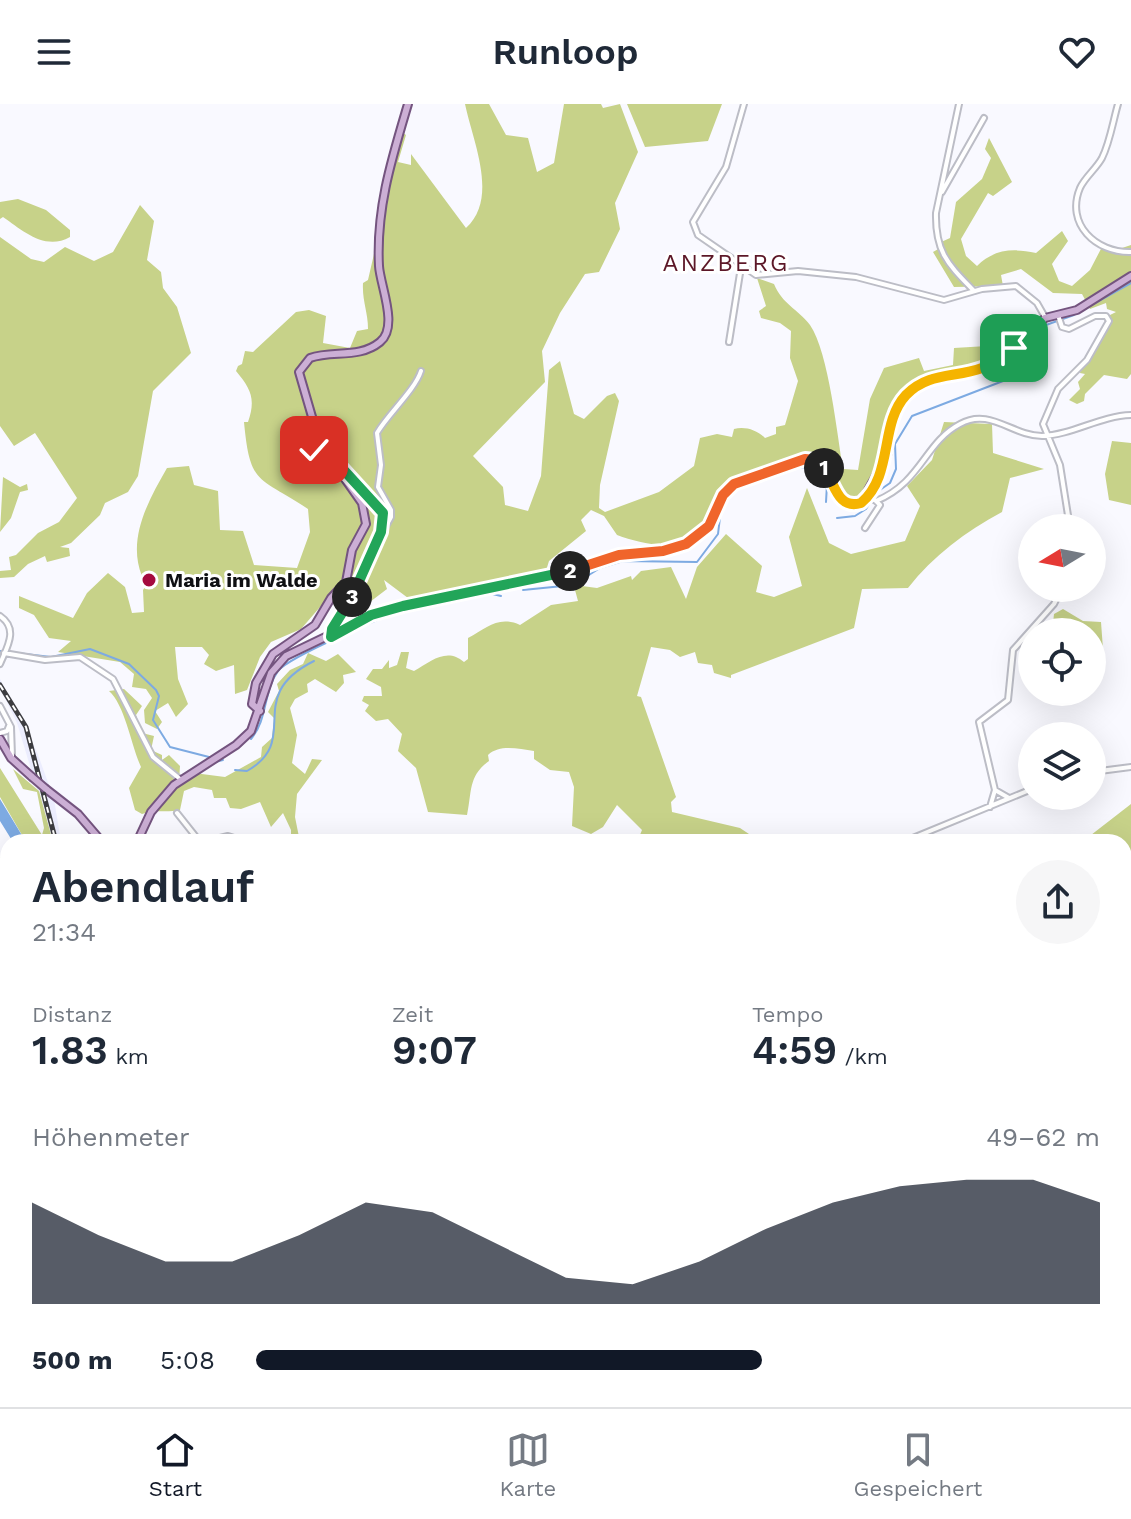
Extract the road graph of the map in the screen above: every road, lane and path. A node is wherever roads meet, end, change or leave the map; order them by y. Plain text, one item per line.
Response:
1 (408, 104) edge
2 (744, 104) edge
3 (959, 104) edge
4 (1118, 104) edge
5 (984, 118) dead end
6 (941, 192) junction
7 (1131, 252) edge
8 (741, 267) junction
9 (1131, 276) edge
10 (974, 291) junction
11 (1045, 318) junction
12 (1059, 318) junction
13 (729, 342) dead end
14 (421, 371) dead end
15 (1131, 415) edge
16 (1048, 435) junction
17 (323, 467) junction
18 (872, 499) junction
19 (1068, 514) edge
20 (865, 528) dead end
21 (373, 549) junction
22 (1055, 602) edge
23 (0, 616) edge
24 (331, 637) junction
25 (6, 650) junction
26 (0, 664) edge
27 (0, 706) edge
28 (260, 711) junction
29 (9, 724) junction
30 (1, 741) edge
31 (11, 758) junction
32 (1131, 767) edge
33 (1106, 770) edge
34 (180, 779) junction
35 (995, 790) junction
36 (1018, 794) edge
37 (1009, 798) junction
38 (990, 807) junction
39 (177, 813) dead end
40 (95, 834) edge
41 (141, 834) edge
42 (195, 834) edge
43 (923, 834) edge

1 - 17 main road
2 - 8 street
3 - 6 street
4 - 7 street
5 - 6 street
6 - 10 street
8 - 10 street
8 - 13 street
9 - 12 main road
10 - 11 street
11 - 12 main road
11 - 18 main road
12 - 16 street
14 - 21 street
15 - 16 street
16 - 18 street
16 - 19 street
17 - 21 street
17 - 28 main road
18 - 20 street
18 - 24 main road
21 - 24 street
22 - 35 street
23 - 25 street
24 - 28 main road
25 - 26 street
25 - 34 street
27 - 29 street
28 - 34 main road
29 - 30 street
29 - 31 street
30 - 31 main road
31 - 40 main road, bridge
32 - 33 street
34 - 41 main road
35 - 37 street
35 - 38 street
36 - 37 street
37 - 38 street
38 - 43 street
39 - 42 street

